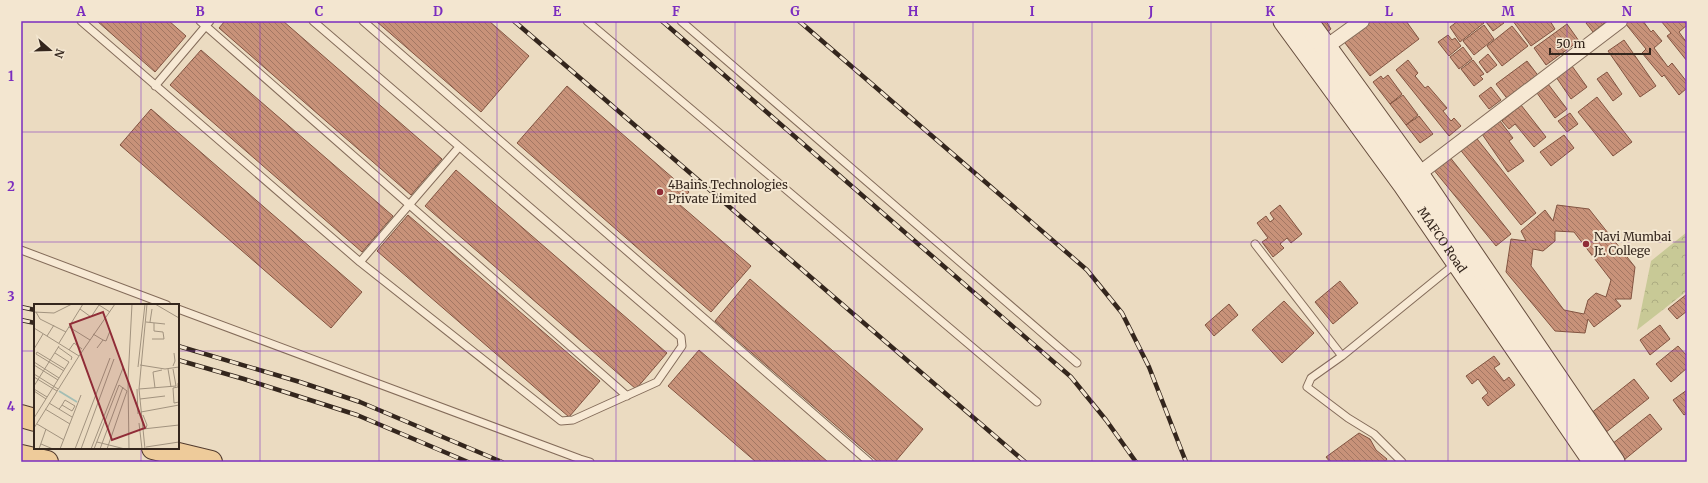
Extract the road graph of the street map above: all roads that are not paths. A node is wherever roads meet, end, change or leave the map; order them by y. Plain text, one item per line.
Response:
1 (81, 21) edge
2 (313, 21) edge
3 (363, 21) edge
4 (587, 21) edge
5 (681, 21) edge
6 (1284, 21) edge
7 (1307, 21) edge
8 (1362, 21) edge
9 (1620, 21) edge
10 (205, 23) edge
11 (1326, 47) junction
12 (155, 86) junction
13 (459, 146) junction
14 (1411, 179) junction
15 (409, 204) junction
16 (1256, 244) dead end
17 (21, 250) edge
18 (1464, 257) junction
19 (360, 262) junction
20 (164, 304) edge
21 (179, 309) edge
22 (1342, 356) junction
23 (1077, 363) dead end
24 (627, 396) junction
25 (1037, 402) dead end
26 (21, 416) edge
27 (34, 420) edge
28 (157, 449) edge
29 (21, 456) edge
30 (47, 462) edge
31 (211, 462) edge
32 (590, 462) edge
33 (868, 462) edge
34 (1402, 462) edge
35 (1594, 462) edge
36 (1614, 462) edge

1 - 12 lane
2 - 13 lane
3 - 33 lane
4 - 25 lane
5 - 23 lane
6 - 14 main road, MAFCO Road
7 - 11 main road, MAFCO Road
8 - 11 street
9 - 14 street
10 - 12 lane
10 - 15 lane
11 - 14 main road, MAFCO Road
12 - 19 lane
13 - 15 lane
13 - 24 lane
14 - 18 main road, MAFCO Road
15 - 19 lane
15 - 24 lane
16 - 22 lane
17 - 20 lane
18 - 22 lane
18 - 35 main road, MAFCO Road
18 - 36 main road, MAFCO Road
19 - 24 lane
21 - 32 lane
22 - 34 lane
26 - 27 main road
28 - 31 main road
29 - 30 main road

